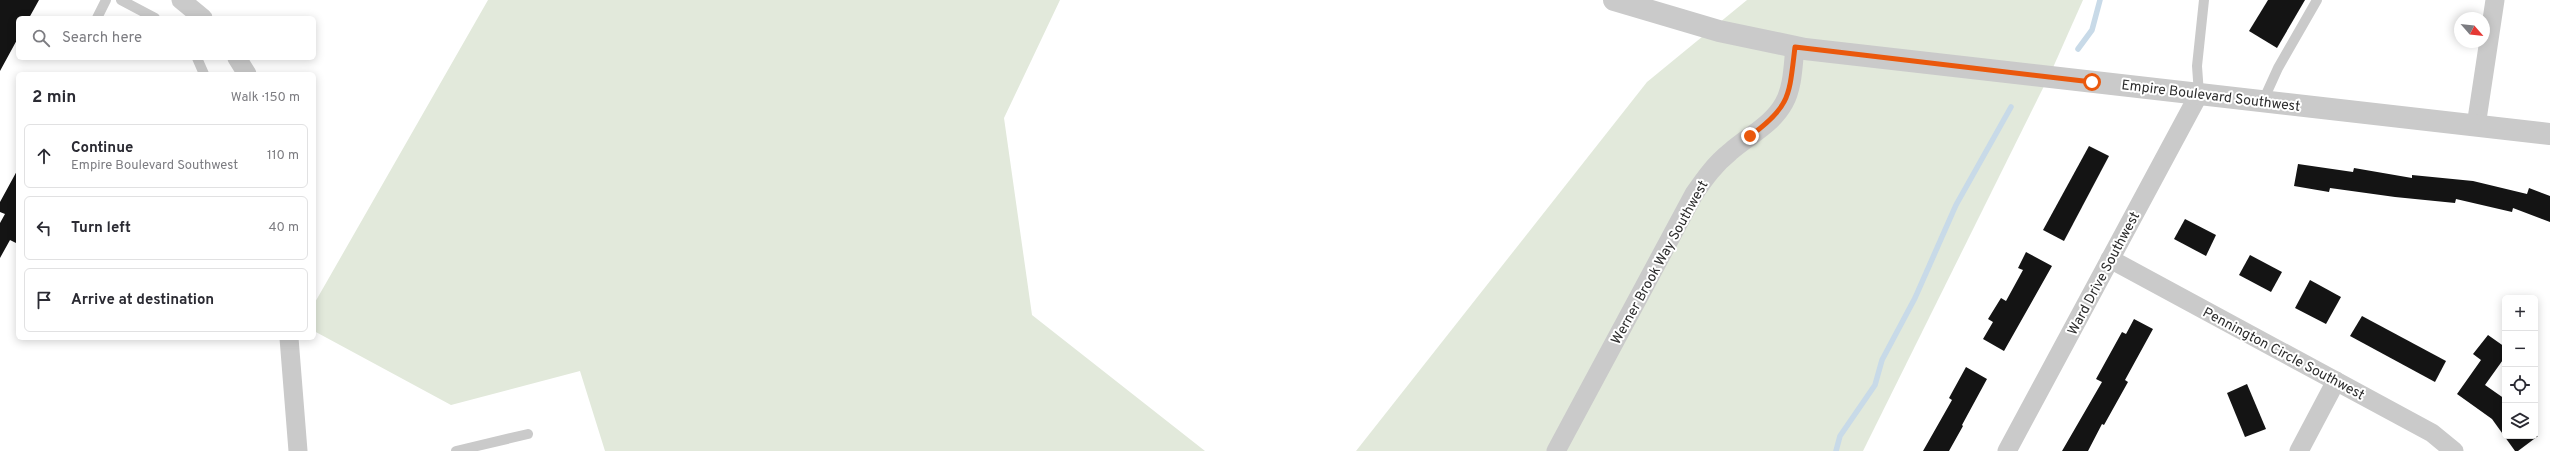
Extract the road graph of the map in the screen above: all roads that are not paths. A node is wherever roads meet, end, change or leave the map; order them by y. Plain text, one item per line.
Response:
1 (106, 0) edge
2 (121, 0) edge
3 (1614, 0) edge
4 (2204, 0) edge
5 (2317, 0) edge
6 (2495, 0) edge
7 (98, 16) edge
8 (150, 16) edge
9 (1795, 47) junction
10 (198, 60) edge
11 (238, 60) edge
12 (203, 72) edge
13 (246, 72) edge
14 (2199, 94) junction
15 (2263, 101) junction
16 (2476, 126) junction
17 (2550, 134) edge
18 (2110, 259) junction
19 (289, 340) edge
20 (2336, 381) junction
21 (528, 434) dead end
22 (298, 451) edge
23 (456, 451) edge
24 (1556, 451) edge
25 (2007, 451) edge
26 (2299, 451) edge
27 (2454, 451) edge

1 - 7 lane
2 - 8 lane
3 - 9 street, Empire Boulevard Southwest
4 - 14 lane
5 - 15 lane
6 - 16 street
9 - 14 street, Empire Boulevard Southwest
9 - 24 street, Werner Brook Way Southwest
10 - 12 lane
11 - 13 street
14 - 15 street, Empire Boulevard Southwest
14 - 18 street, Ward Drive Southwest
15 - 16 street, Empire Boulevard Southwest
16 - 17 street, Empire Boulevard Southwest
18 - 20 street, Pennington Circle Southwest
18 - 25 street, Ward Drive Southwest
19 - 22 street
20 - 26 street
20 - 27 street, Pennington Circle Southwest
21 - 23 lane

